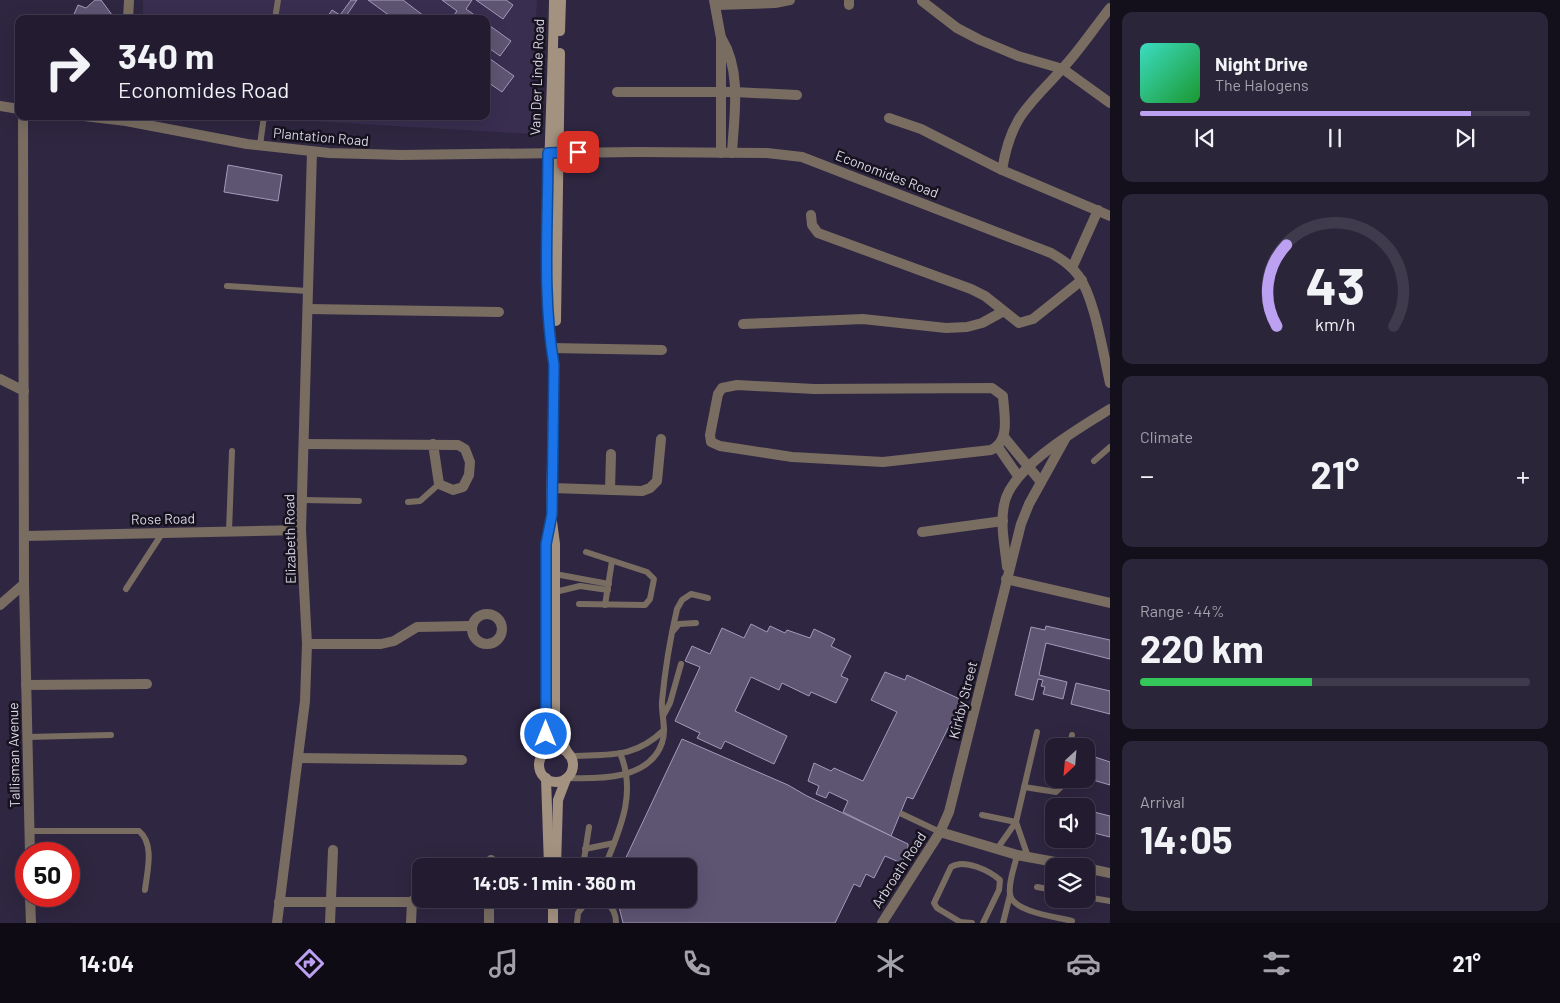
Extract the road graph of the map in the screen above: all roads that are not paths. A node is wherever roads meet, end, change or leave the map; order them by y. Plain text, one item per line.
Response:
1 (129, 0) edge
2 (278, 0) edge
3 (554, 0) edge
4 (561, 0) edge
5 (790, 0) edge
6 (922, 1) dead end
7 (715, 2) edge
8 (1110, 8) edge
9 (128, 15) edge
10 (276, 15) edge
11 (721, 38) junction
12 (1063, 68) junction
13 (617, 92) dead end
14 (723, 92) junction
15 (734, 92) junction
16 (797, 95) dead end
17 (1110, 103) edge
18 (0, 106) edge
19 (15, 108) edge
20 (889, 118) dead end
21 (23, 120) edge
22 (131, 120) edge
23 (263, 120) edge
24 (260, 145) junction
25 (312, 152) junction
26 (553, 153) junction
27 (721, 153) junction
28 (732, 153) junction
29 (1002, 170) junction
30 (1098, 210) junction
31 (811, 215) dead end
32 (1110, 216) edge
33 (1072, 268) junction
34 (1082, 280) junction
35 (227, 286) dead end
36 (308, 291) junction
37 (308, 309) junction
38 (499, 312) dead end
39 (1002, 312) junction
40 (744, 324) dead end
41 (554, 348) junction
42 (662, 350) dead end
43 (0, 379) edge
44 (1110, 383) edge
45 (24, 391) junction
46 (1109, 412) edge
47 (1004, 437) junction
48 (661, 439) dead end
49 (1065, 439) junction
50 (304, 444) junction
51 (433, 444) junction
52 (1110, 446) edge
53 (998, 447) junction
54 (232, 451) dead end
55 (612, 454) dead end
56 (1094, 461) dead end
57 (1028, 468) junction
58 (1018, 476) junction
59 (1041, 482) junction
60 (439, 484) junction
61 (552, 488) junction
62 (610, 490) junction
63 (302, 500) junction
64 (360, 501) dead end
65 (408, 502) dead end
66 (552, 514) junction
67 (1003, 523) junction
68 (1021, 524) junction
69 (301, 530) junction
70 (229, 531) junction
71 (163, 532) junction
72 (922, 532) dead end
73 (25, 536) junction
74 (586, 552) dead end
75 (612, 561) junction
76 (555, 574) junction
77 (1007, 576) junction
78 (24, 584) junction
79 (608, 587) junction
80 (126, 589) dead end
81 (555, 592) junction
82 (708, 598) dead end
83 (1110, 603) edge
84 (580, 604) dead end
85 (605, 604) junction
86 (0, 605) edge
87 (696, 623) dead end
88 (472, 626) dead end
89 (671, 634) junction
90 (307, 644) junction
91 (680, 664) dead end
92 (146, 684) dead end
93 (26, 686) junction
94 (662, 717) junction
95 (665, 729) junction
96 (1037, 732) dead end
97 (111, 735) dead end
98 (1072, 735) dead end
99 (27, 737) junction
100 (1071, 738) edge
101 (546, 753) junction
102 (620, 753) junction
103 (570, 756) junction
104 (298, 758) junction
105 (462, 760) dead end
106 (628, 773) junction
107 (546, 778) junction
108 (567, 779) junction
109 (1024, 787) junction
110 (1059, 788) edge
111 (902, 814) dead end
112 (982, 815) dead end
113 (1016, 822) junction
114 (589, 827) dead end
115 (29, 831) junction
116 (940, 832) junction
117 (29, 842) edge
118 (614, 843) junction
119 (584, 848) junction
120 (997, 849) junction
121 (333, 850) dead end
122 (1017, 855) junction
123 (1028, 857) junction
124 (549, 858) edge
125 (556, 858) edge
126 (583, 858) edge
127 (607, 858) edge
128 (1045, 860) edge
129 (1095, 870) edge
130 (1110, 873) edge
131 (1037, 887) dead end
132 (1045, 888) edge
133 (145, 890) dead end
134 (1010, 895) junction
135 (1095, 899) edge
136 (412, 901) edge
137 (279, 902) junction
138 (331, 902) junction
139 (1110, 902) edge
140 (30, 907) edge
141 (412, 908) edge
142 (489, 908) edge
143 (553, 908) edge
144 (582, 908) edge
145 (612, 908) edge
146 (1072, 921) dead end
147 (883, 922) edge
148 (961, 922) edge
149 (31, 923) edge
150 (277, 923) edge
151 (330, 923) edge
152 (412, 923) edge
153 (489, 923) edge
154 (553, 923) edge
155 (577, 923) edge
156 (616, 923) edge
157 (972, 923) edge
158 (983, 923) edge
159 (1003, 923) edge

1 - 9 street
2 - 10 lane
3 - 26 main road, Van Der Linde Road
4 - 26 main road, Van Der Linde Road
5 - 7 street
6 - 12 street
7 - 11 street
8 - 12 street
11 - 14 street
11 - 15 street
12 - 17 street
12 - 29 street
13 - 14 street
14 - 15 street
14 - 27 street
15 - 16 street
15 - 28 street
18 - 19 street
20 - 29 street
21 - 45 street, Tallisman Avenue
22 - 24 street, Plantation Road
23 - 24 lane
24 - 25 street, Plantation Road
25 - 26 street, Plantation Road
25 - 36 street, Elizabeth Road
26 - 27 street, Economides Road
26 - 41 main road, Van Der Linde Road
27 - 28 street, Economides Road
28 - 33 street, Economides Road
29 - 30 street
30 - 32 street
30 - 33 street
31 - 39 street
33 - 34 street, Economides Road
34 - 39 street
34 - 44 street, Economides Road
35 - 36 lane
36 - 37 street, Elizabeth Road
37 - 38 street
37 - 50 street, Elizabeth Road
39 - 40 street
41 - 42 street
41 - 61 main road, Van Der Linde Road
43 - 45 street
45 - 73 street, Tallisman Avenue
46 - 49 street, Kirkby Street
47 - 53 street
47 - 53 street
47 - 57 street
48 - 62 street
49 - 57 street, Kirkby Street
49 - 59 street, Kirkby Street
50 - 51 street
50 - 63 street, Elizabeth Road
51 - 60 street
51 - 60 street
52 - 56 lane
53 - 58 street
54 - 70 lane
55 - 62 street
57 - 58 street, Kirkby Street
57 - 59 street
58 - 67 street, Kirkby Street
59 - 68 street, Kirkby Street
60 - 65 lane
61 - 62 street
61 - 66 main road, Van Der Linde Road
63 - 64 lane
63 - 69 street, Elizabeth Road
66 - 76 main road, Van Der Linde Road
66 - 101 main road, Van Der Linde Road
67 - 68 street
67 - 72 street
67 - 77 street, Kirkby Street
68 - 77 street, Kirkby Street
69 - 70 street, Rose Road
69 - 90 street, Elizabeth Road
70 - 71 street, Rose Road
71 - 73 street, Rose Road
71 - 80 lane
73 - 78 street, Tallisman Avenue
74 - 75 lane
75 - 79 lane
75 - 85 lane
76 - 79 lane
76 - 81 main road, Van Der Linde Road
77 - 83 street
77 - 116 street, Kirkby Street
78 - 86 street
78 - 93 street, Tallisman Avenue
79 - 81 lane
79 - 85 lane
81 - 103 main road, Van Der Linde Road
82 - 89 lane
84 - 85 lane
87 - 89 lane
88 - 90 street
89 - 94 lane
90 - 104 street, Elizabeth Road
91 - 94 lane
92 - 93 street
93 - 99 street, Tallisman Avenue
94 - 95 lane
95 - 102 lane
95 - 106 lane
96 - 109 lane
97 - 99 lane
98 - 100 lane
99 - 115 street, Tallisman Avenue
101 - 103 main road
101 - 107 main road
102 - 103 lane
102 - 106 lane
103 - 108 main road
104 - 105 street
104 - 137 street, Elizabeth Road
106 - 108 lane
106 - 118 lane
107 - 108 main road
107 - 124 main road
108 - 125 main road
109 - 110 lane
109 - 113 lane
111 - 116 lane
112 - 113 lane
113 - 120 lane
113 - 123 lane
114 - 119 lane
115 - 117 street, Tallisman Avenue
115 - 133 lane
116 - 120 street
116 - 147 street, Arbroath Road
118 - 119 lane
118 - 127 lane
119 - 126 lane
120 - 122 street
121 - 138 street
122 - 123 street
122 - 134 lane
123 - 128 street
129 - 130 street
131 - 132 lane
134 - 146 lane
134 - 159 lane
135 - 139 lane
136 - 138 street
137 - 138 street
137 - 150 street, Elizabeth Road
138 - 151 street
140 - 149 street
141 - 152 street
142 - 153 street
143 - 154 main road
144 - 155 lane
145 - 156 lane
148 - 157 lane
148 - 158 lane

